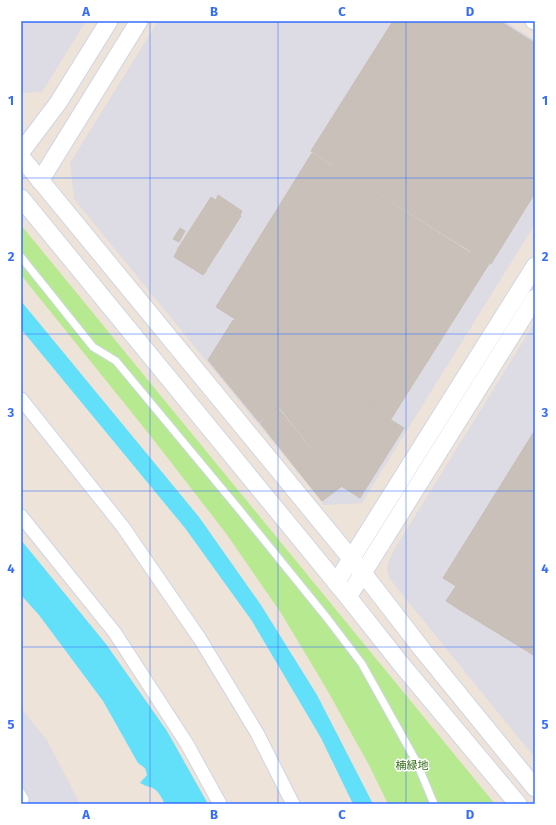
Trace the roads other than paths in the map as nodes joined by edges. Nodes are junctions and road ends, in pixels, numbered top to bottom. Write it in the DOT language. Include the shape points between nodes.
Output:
graph roads {
  1 [pos="109,21"];
  2 [pos="139,21"];
  3 [pos="21,152"];
  4 [pos="21,157"];
  5 [pos="40,181"];
  6 [pos="21,198"];
  7 [pos="21,257"];
  8 [pos="535,267"];
  9 [pos="530,286"];
  10 [pos="535,298"];
  11 [pos="21,399"];
  12 [pos="21,516"];
  13 [pos="351,558"];
  14 [pos="363,574"];
  15 [pos="336,583"];
  16 [pos="348,597"];
  17 [pos="535,788"];
  18 [pos="21,792"];
  19 [pos="23,804"];
  20 [pos="220,804"];
  21 [pos="293,804"];
  22 [pos="434,804"];
  23 [pos="518,804"];
  1 -- 3 [label="street" via="58,103"];
  2 -- 5 [label="street"];
  4 -- 5 [label="street"];
  5 -- 13 [label="street"];
  6 -- 15 [label="street"];
  7 -- 22 [label="lane" via="93,347 116,361 238,508 362,664 416,761"];
  8 -- 9 [label="street"];
  9 -- 13 [label="street"];
  10 -- 14 [label="street"];
  11 -- 21 [label="street" via="123,527 200,639 257,734"];
  12 -- 20 [label="street" via="114,633 187,744"];
  13 -- 14 [label="street"];
  13 -- 15 [label="street"];
  14 -- 16 [label="street"];
  14 -- 17 [label="street"];
  15 -- 16 [label="street"];
  16 -- 23 [label="street"];
  18 -- 19 [label="lane" via="25,800"];
}
